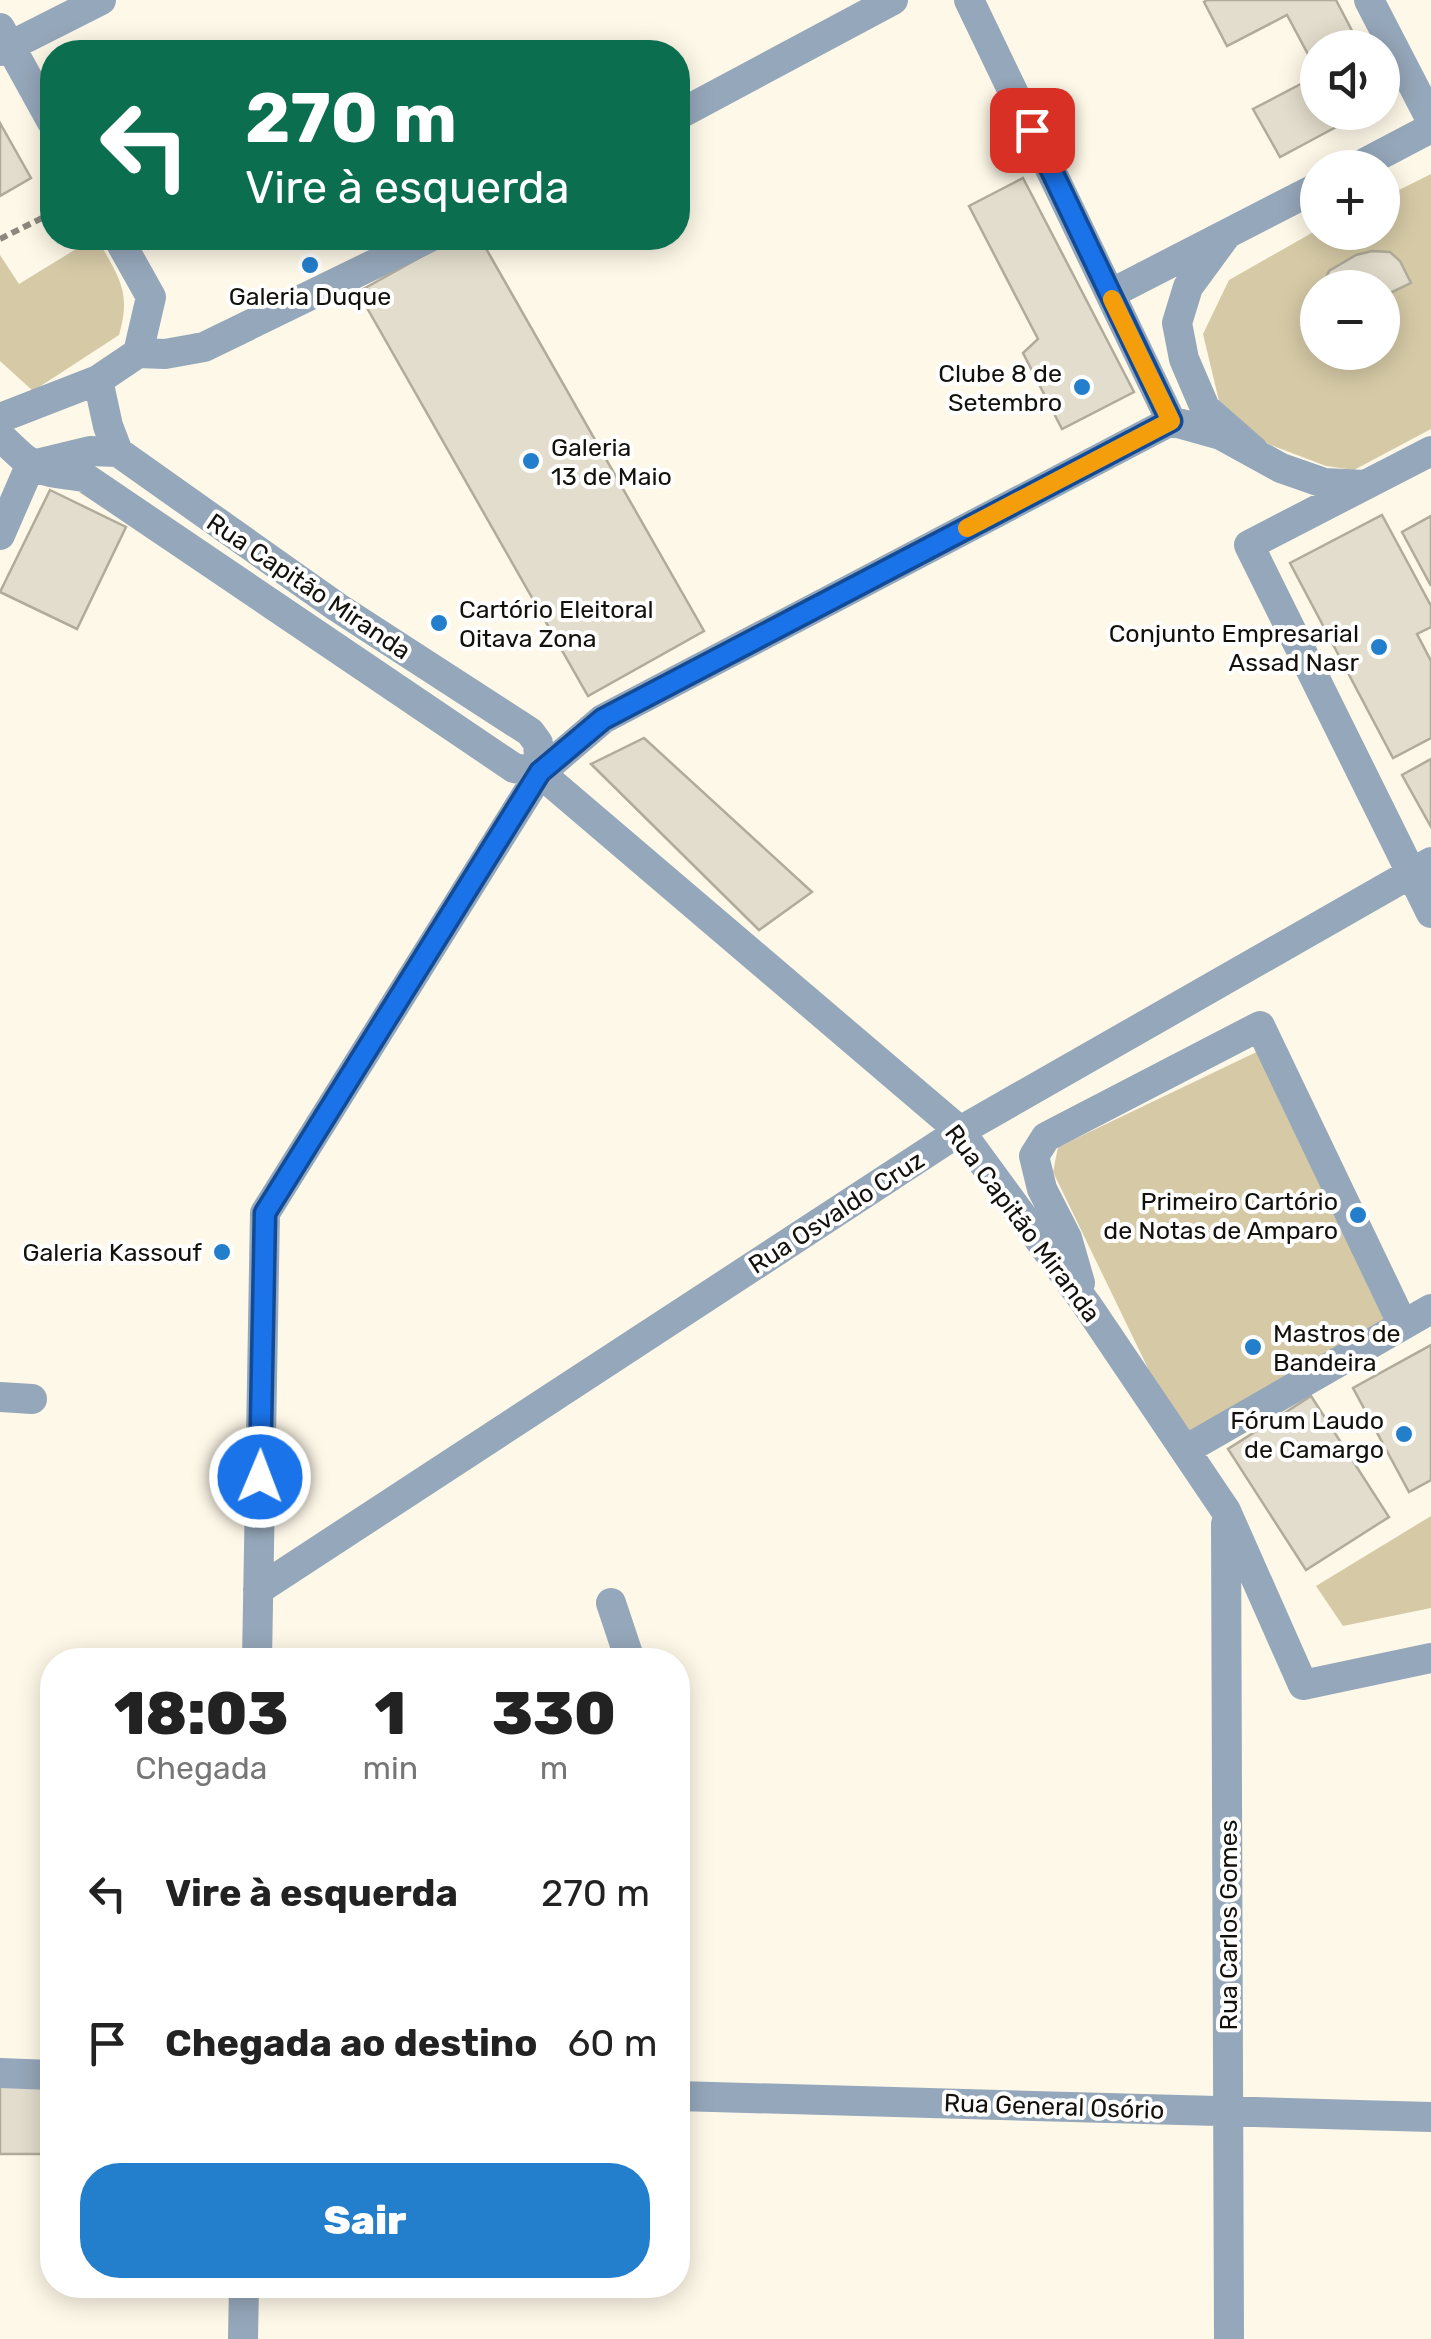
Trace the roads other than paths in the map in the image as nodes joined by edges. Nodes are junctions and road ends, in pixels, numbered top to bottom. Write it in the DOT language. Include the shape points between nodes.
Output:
graph roads {
  1 [pos="100,0"];
  2 [pos="893,0"];
  3 [pos="968,0"];
  4 [pos="1369,0"];
  5 [pos="4,42"];
  6 [pos="40,102"];
  7 [pos="690,109"];
  8 [pos="1431,120"];
  9 [pos="1431,128"];
  10 [pos="1389,150"];
  11 [pos="1300,196"];
  12 [pos="1226,234"];
  13 [pos="125,250"];
  14 [pos="403,250"];
  15 [pos="1110,294"];
  16 [pos="138,352"];
  17 [pos="98,380"];
  18 [pos="0,418"];
  19 [pos="1171,421"];
  20 [pos="0,436"];
  21 [pos="1254,451"];
  22 [pos="1431,451"];
  23 [pos="118,452"];
  24 [pos="30,466"];
  25 [pos="1366,485"];
  26 [pos="0,535"];
  27 [pos="540,772"];
  28 [pos="1421,868"];
  29 [pos="1431,913"];
  30 [pos="960,1131"];
  31 [pos="1087,1305"];
  32 [pos="1431,1309"];
  33 [pos="1403,1326"];
  34 [pos="0,1397"];
  35 [pos="32,1400"];
  36 [pos="1187,1449"];
  37 [pos="1226,1510"];
  38 [pos="258,1590"];
  39 [pos="611,1604"];
  40 [pos="257,1648"];
  41 [pos="626,1648"];
  42 [pos="1431,1658"];
  43 [pos="0,2073"];
  44 [pos="40,2074"];
  45 [pos="690,2096"];
  46 [pos="1229,2111"];
  47 [pos="1431,2117"];
  48 [pos="244,2298"];
  49 [pos="242,2339"];
  50 [pos="1230,2339"];
  1 -- 5 [label="street"];
  2 -- 7 [label="street"];
  3 -- 15 [label="street"];
  4 -- 8 [label="street"];
  5 -- 6 [label="street"];
  9 -- 10 [label="street"];
  11 -- 12 [label="street"];
  12 -- 15 [label="street"];
  12 -- 21 [label="street" via="1188,287 1177,323 1205,408"];
  13 -- 16 [label="street" via="152,297"];
  14 -- 16 [label="street" via="204,347"];
  15 -- 19 [label="street"];
  16 -- 17 [label="street"];
  17 -- 18 [label="street"];
  17 -- 23 [label="street"];
  19 -- 21 [label="street"];
  19 -- 27 [label="street" via="603,719"];
  20 -- 24 [label="street"];
  21 -- 25 [label="street" via="1324,483"];
  22 -- 25 [label="street"];
  23 -- 24 [label="street"];
  23 -- 27 [label="street, Rua Capitão Miranda" via="336,607 530,732 538,743"];
  24 -- 26 [label="street"];
  24 -- 27 [label="street, Rua Capitão Miranda" via="84,478 514,768"];
  25 -- 28 [label="street" via="1249,546"];
  27 -- 30 [label="street, Rua Capitão Miranda"];
  27 -- 38 [label="street" via="265,1213"];
  28 -- 29 [label="street"];
  28 -- 30 [label="street, Rua Osvaldo Cruz"];
  30 -- 31 [label="street, Rua Capitão Miranda"];
  30 -- 38 [label="street, Rua Osvaldo Cruz"];
  31 -- 33 [label="street" via="1034,1156 1046,1137 1260,1026"];
  31 -- 36 [label="street, Rua Capitão Miranda"];
  32 -- 33 [label="street"];
  33 -- 36 [label="street"];
  34 -- 35 [label="street"];
  36 -- 37 [label="street, Rua Capitão Miranda"];
  37 -- 42 [label="street, Rua Capitão Miranda" via="1303,1685"];
  37 -- 46 [label="street, Rua Carlos Gomes"];
  38 -- 40 [label="street"];
  39 -- 41 [label="street"];
  43 -- 44 [label="street"];
  45 -- 46 [label="street, Rua General Osório"];
  46 -- 47 [label="street, Rua General Osório"];
  46 -- 50 [label="street, Rua Carlos Gomes"];
  48 -- 49 [label="street"];
}
